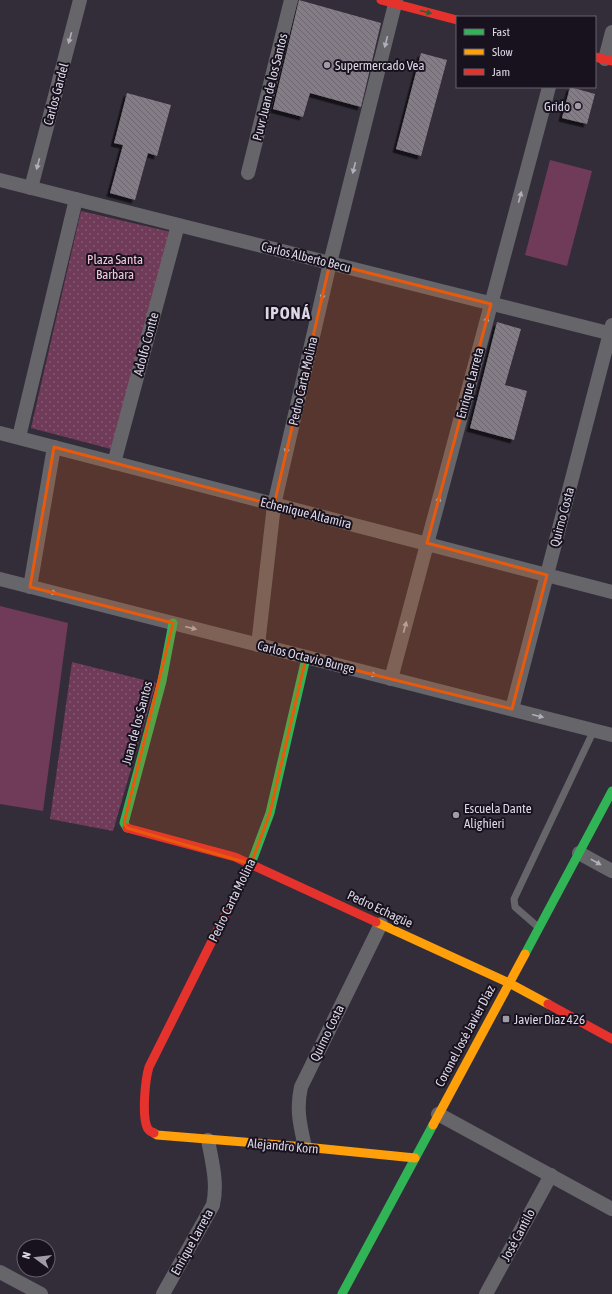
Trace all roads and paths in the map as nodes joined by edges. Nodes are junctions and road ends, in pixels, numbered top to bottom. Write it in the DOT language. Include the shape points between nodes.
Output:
graph roads {
  1 [pos="80,0"];
  2 [pos="291,0"];
  3 [pos="381,0"];
  4 [pos="396,2"];
  5 [pos="456,20"];
  6 [pos="612,32"];
  7 [pos="604,59"];
  8 [pos="549,88"];
  9 [pos="248,173"];
  10 [pos="0,180"];
  11 [pos="31,188"];
  12 [pos="76,199"];
  13 [pos="178,225"];
  14 [pos="330,263"];
  15 [pos="491,304"];
  16 [pos="611,330"];
  17 [pos="0,432"];
  18 [pos="19,438"];
  19 [pos="54,447"];
  20 [pos="114,463"];
  21 [pos="274,505"];
  22 [pos="427,543"];
  23 [pos="547,575"];
  24 [pos="0,579"];
  25 [pos="30,587"];
  26 [pos="612,592"];
  27 [pos="173,623"];
  28 [pos="258,645"];
  29 [pos="306,658"];
  30 [pos="391,679"];
  31 [pos="512,710"];
  32 [pos="594,730"];
  33 [pos="612,735"];
  34 [pos="612,791"];
  35 [pos="127,828"];
  36 [pos="579,853"];
  37 [pos="251,864"];
  38 [pos="612,871"];
  39 [pos="381,924"];
  40 [pos="538,928"];
  41 [pos="509,983"];
  42 [pos="612,1039"];
  43 [pos="438,1114"];
  44 [pos="151,1132"];
  45 [pos="208,1140"];
  46 [pos="305,1147"];
  47 [pos="415,1158"];
  48 [pos="551,1176"];
  49 [pos="612,1209"];
  50 [pos="0,1272"];
  51 [pos="41,1294"];
  52 [pos="163,1294"];
  53 [pos="342,1294"];
  54 [pos="486,1294"];
  1 -- 11 [label="street, Carlos Gardel, one-way"];
  2 -- 9 [label="street, Puvr Juan de los Santos"];
  3 -- 4 [label="street"];
  4 -- 5 [label="street, one-way"];
  4 -- 14 [label="street, Pedro Carta Molina, one-way"];
  6 -- 7 [label="street"];
  15 -- 8 [label="street, Enrique Larreta, one-way"];
  10 -- 11 [label="street, Carlos Alberto Becu"];
  11 -- 12 [label="street, Carlos Alberto Becu"];
  12 -- 13 [label="street, Carlos Alberto Becu"];
  12 -- 18 [label="street"];
  13 -- 14 [label="street, Carlos Alberto Becu"];
  13 -- 20 [label="street, Adolfo Contte"];
  14 -- 15 [label="street, Carlos Alberto Becu"];
  14 -- 21 [label="street, Pedro Carta Molina, one-way"];
  15 -- 16 [label="street, Carlos Alberto Becu"];
  22 -- 15 [label="street, Enrique Larreta, one-way"];
  16 -- 23 [label="street, Quirno Costa"];
  17 -- 18 [label="street, Echenique Altamira"];
  18 -- 19 [label="street, Echenique Altamira"];
  19 -- 20 [label="street, Echenique Altamira"];
  19 -- 25 [label="street"];
  20 -- 21 [label="street, Echenique Altamira"];
  21 -- 22 [label="street, Echenique Altamira"];
  21 -- 28 [label="street, Pedro Carta Molina"];
  22 -- 23 [label="street, Echenique Altamira"];
  30 -- 22 [label="street, Enrique Larreta, one-way"];
  23 -- 26 [label="street, Echenique Altamira"];
  23 -- 31 [label="street, Quirno Costa"];
  24 -- 25 [label="street, Carlos Octavio Bunge"];
  25 -- 27 [label="street, Carlos Octavio Bunge, one-way"];
  27 -- 28 [label="street, Carlos Octavio Bunge, one-way"];
  27 -- 35 [label="street, Juan de los Santos" via="162,681 124,823"];
  28 -- 29 [label="street, Carlos Octavio Bunge"];
  29 -- 30 [label="street, Carlos Octavio Bunge, one-way"];
  29 -- 37 [label="street, Pedro Carta Molina" via="270,813"];
  30 -- 31 [label="street, Carlos Octavio Bunge"];
  31 -- 32 [label="street, Carlos Octavio Bunge, one-way"];
  32 -- 33 [label="street, Carlos Octavio Bunge"];
  32 -- 40 [label="lane" via="514,899 515,907"];
  34 -- 36 [label="street, Coronel José Javier Díaz"];
  35 -- 37 [label="street, Pedro Echagüe" via="235,857"];
  36 -- 38 [label="street, one-way"];
  36 -- 40 [label="street, Coronel José Javier Díaz"];
  37 -- 39 [label="street, Pedro Echagüe"];
  37 -- 44 [label="street, Pedro Carta Molina" via="148,1070 145,1121"];
  39 -- 41 [label="street, Pedro Echagüe"];
  39 -- 46 [label="street, Quirno Costa" via="301,1087 298,1114"];
  40 -- 41 [label="street, Coronel José Javier Díaz"];
  41 -- 42 [label="street, Pedro Echagüe"];
  41 -- 43 [label="street, Coronel José Javier Díaz"];
  43 -- 47 [label="street, Coronel José Javier Díaz"];
  43 -- 48 [label="street"];
  44 -- 45 [label="street, Alejandro Korn" via="157,1135"];
  45 -- 46 [label="street, Alejandro Korn"];
  45 -- 52 [label="street, Enrique Larreta" via="216,1194 213,1206"];
  46 -- 47 [label="street, Alejandro Korn"];
  47 -- 53 [label="street, Coronel José Javier Díaz"];
  48 -- 49 [label="street"];
  48 -- 54 [label="street, José Cantilo"];
  50 -- 51 [label="street"];
}
